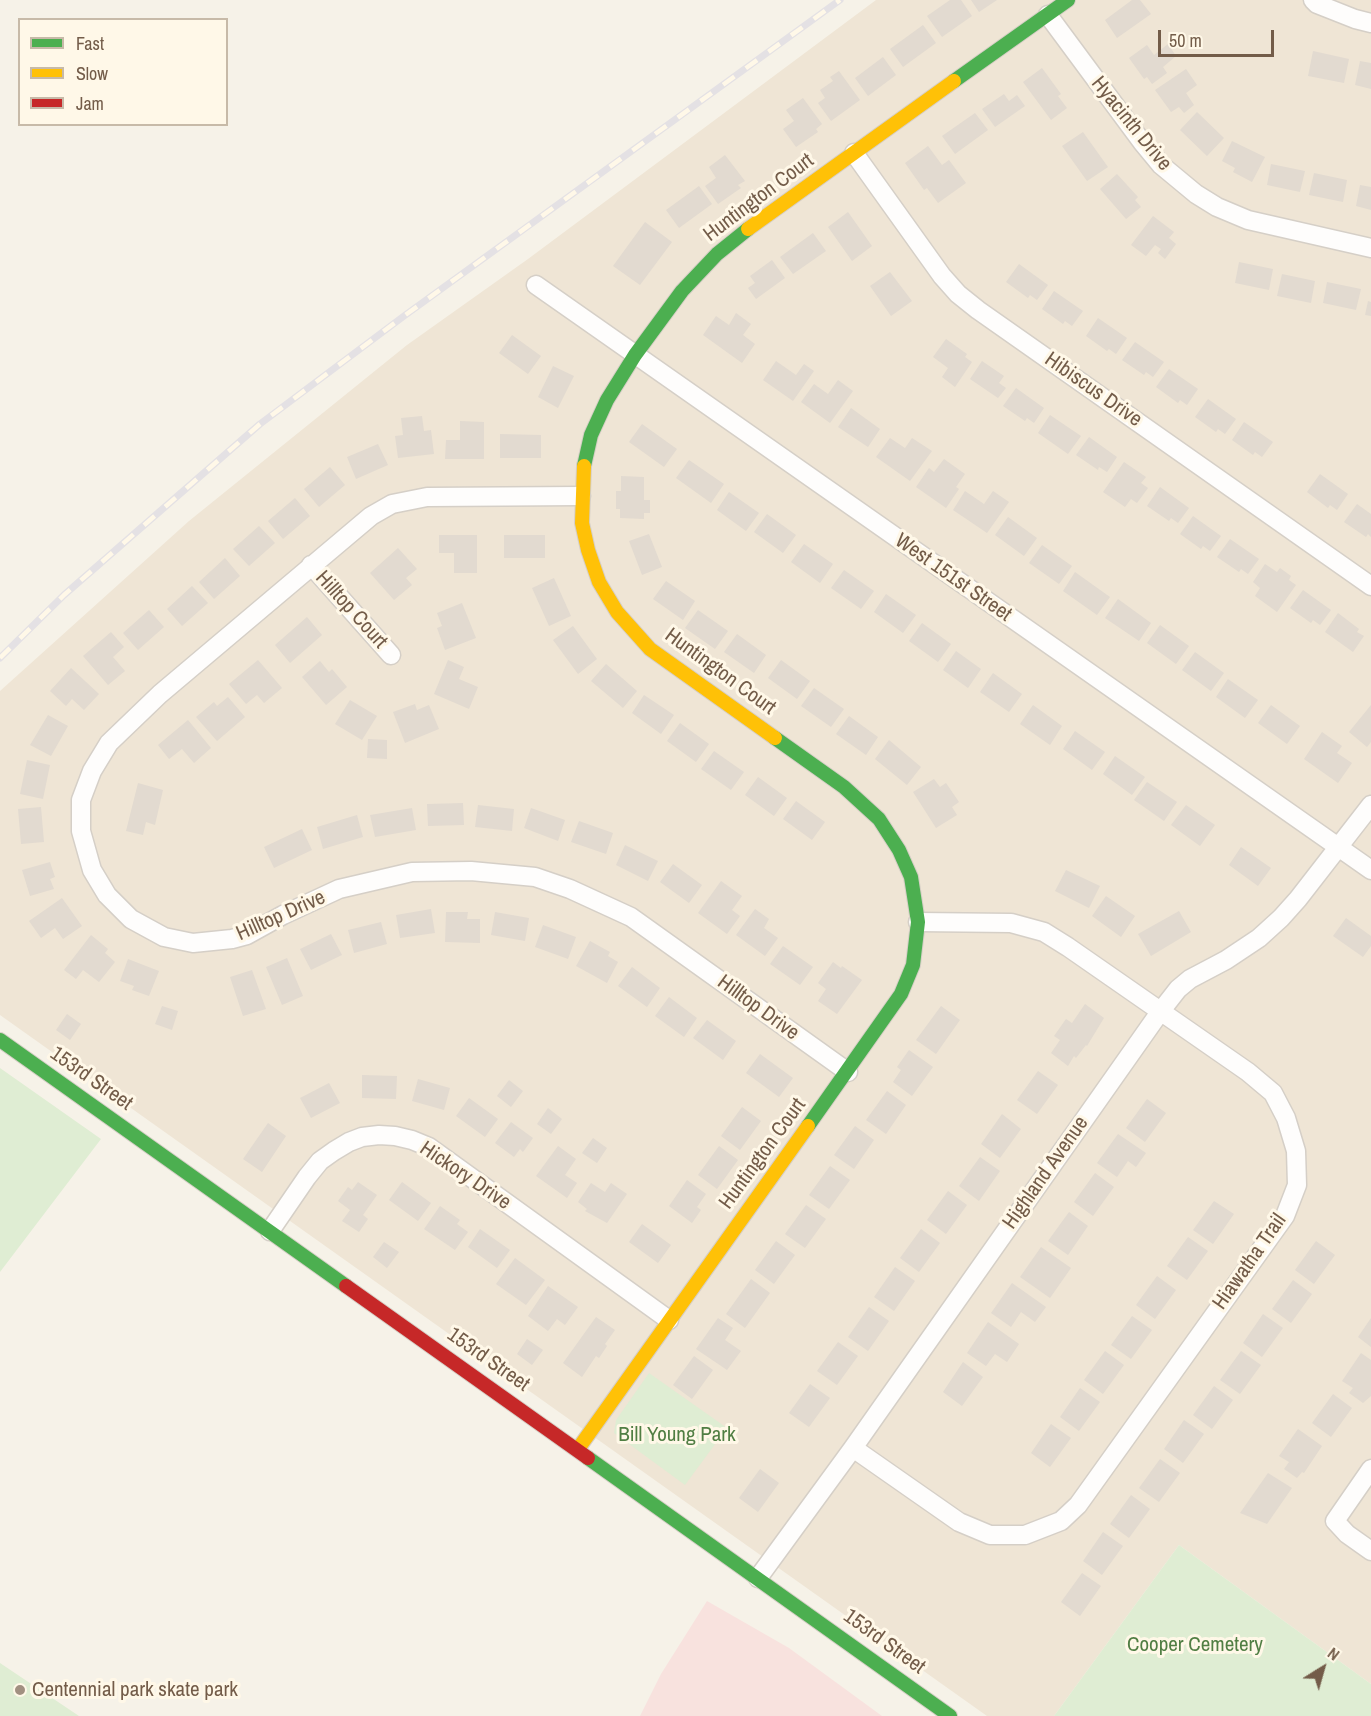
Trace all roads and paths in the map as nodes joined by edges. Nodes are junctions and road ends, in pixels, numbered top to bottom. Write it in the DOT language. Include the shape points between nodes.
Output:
graph roads {
  1 [pos="1068,0"];
  2 [pos="1313,0"];
  3 [pos="1048,15"];
  4 [pos="1371,23"];
  5 [pos="854,153"];
  6 [pos="1371,248"];
  7 [pos="536,285"];
  8 [pos="636,355"];
  9 [pos="581,496"];
  10 [pos="311,565"];
  11 [pos="1371,586"];
  12 [pos="391,655"];
  13 [pos="1371,805"];
  14 [pos="1336,848"];
  15 [pos="1371,870"];
  16 [pos="918,922"];
  17 [pos="1160,1012"];
  18 [pos="0,1040"];
  19 [pos="848,1072"];
  20 [pos="270,1231"];
  21 [pos="669,1320"];
  22 [pos="853,1448"];
  23 [pos="578,1449"];
  24 [pos="1371,1468"];
  25 [pos="1371,1551"];
  26 [pos="758,1578"];
  27 [pos="950,1716"];
  1 -- 3 [label="street, Huntington Court"];
  2 -- 4 [label="street" via="1355,20"];
  3 -- 5 [label="street, Huntington Court"];
  3 -- 6 [label="street, Hyacinth Drive" via="1161,165 1196,194 1248,220"];
  5 -- 8 [label="street, Huntington Court" via="717,254 682,291"];
  5 -- 11 [label="street, Hibiscus Drive" via="958,294"];
  7 -- 8 [label="street, West 151st Street"];
  8 -- 9 [label="street, Huntington Court" via="597,420 586,454"];
  8 -- 14 [label="street, West 151st Street"];
  9 -- 10 [label="street, Hilltop Drive" via="415,498 392,504 371,516"];
  9 -- 16 [label="street, Huntington Court" via="582,524 594,568 617,612 650,649 844,787 879,819 899,850 910,877"];
  10 -- 12 [label="street, Hilltop Court"];
  10 -- 19 [label="street, Hilltop Drive" via="160,694 109,742 92,771 81,800 81,831 92,870 107,895 131,919 164,937 193,943 232,939 339,889 387,877 412,872 471,871 535,877 631,917"];
  13 -- 14 [label="street, Highland Avenue"];
  14 -- 15 [label="street, West 151st Street"];
  14 -- 17 [label="street, Highland Avenue" via="1281,918 1259,938 1190,979"];
  16 -- 17 [label="street, Hiawatha Trail" via="1011,923 1044,932"];
  16 -- 19 [label="street, Huntington Court" via="916,952 900,994"];
  17 -- 22 [label="street, Highland Avenue"];
  17 -- 22 [label="street, Hiawatha Trail" via="1273,1093 1296,1151 1297,1185 1285,1216 1078,1505 1061,1521 1025,1535 990,1535 959,1522"];
  18 -- 20 [label="street, 153rd Street"];
  19 -- 21 [label="street, Huntington Court"];
  20 -- 21 [label="street, Hickory Drive" via="320,1161 362,1137 395,1136 429,1147"];
  20 -- 23 [label="street, 153rd Street"];
  21 -- 23 [label="street, Huntington Court"];
  22 -- 26 [label="street, Highland Avenue"];
  23 -- 26 [label="street, 153rd Street"];
  24 -- 25 [label="street" via="1335,1521"];
  26 -- 27 [label="street, 153rd Street"];
}
